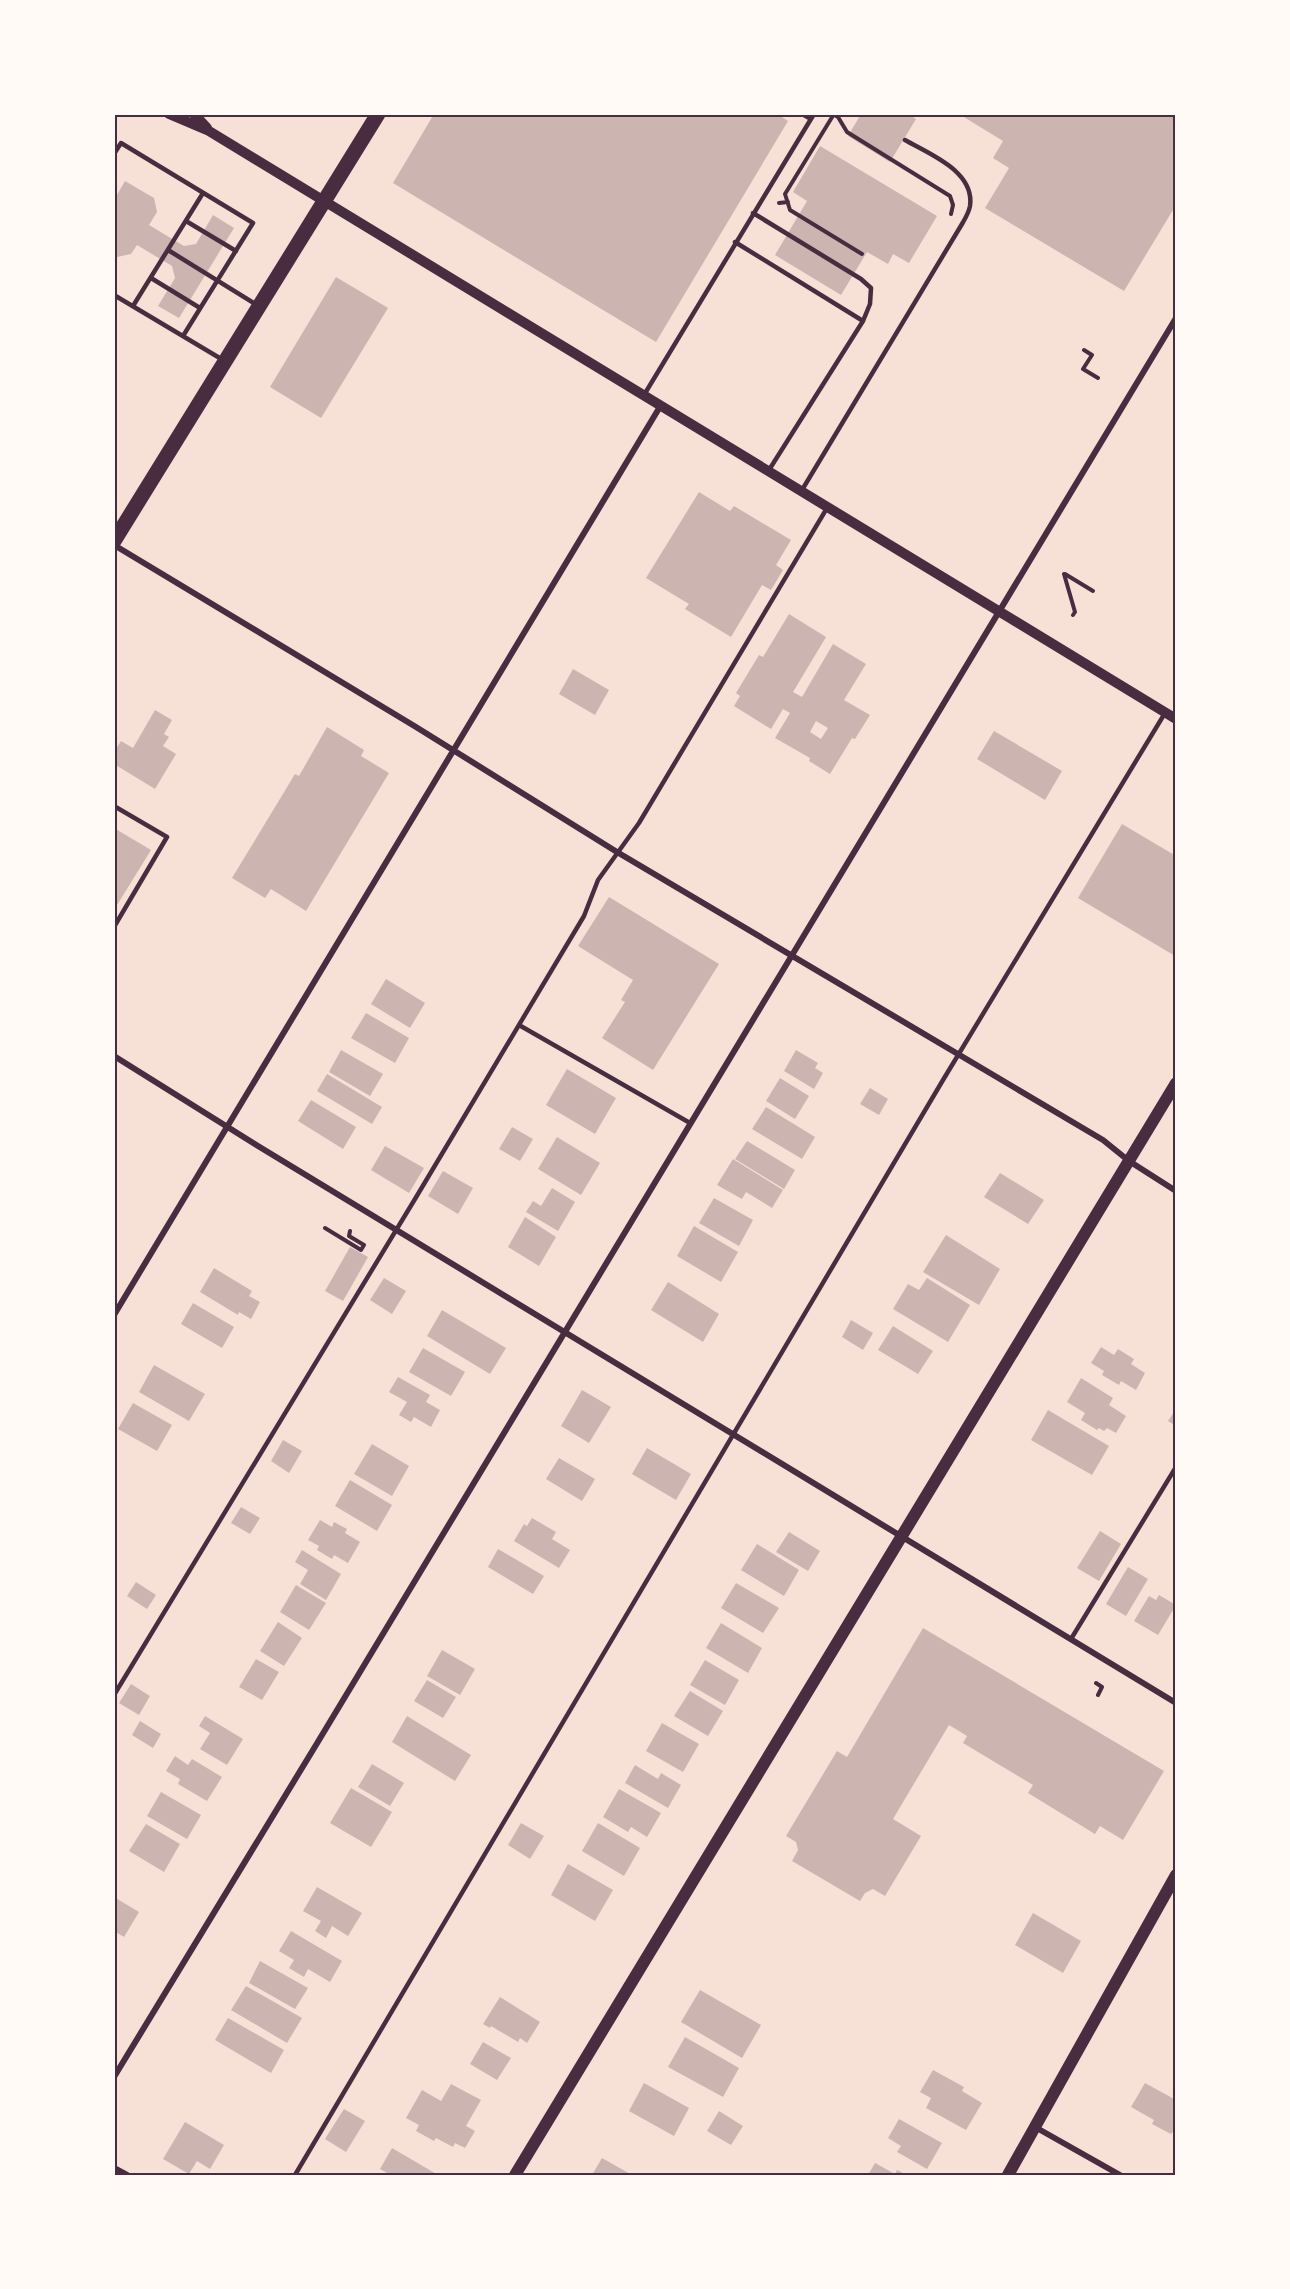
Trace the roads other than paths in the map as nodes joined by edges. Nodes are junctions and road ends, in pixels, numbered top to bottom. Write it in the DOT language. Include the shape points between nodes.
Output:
graph roads {
  1 [pos="169,114"];
  2 [pos="194,114"];
  3 [pos="378,114"];
  4 [pos="802,114"];
  5 [pos="812,117"];
  6 [pos="209,131"];
  7 [pos="905,140"];
  8 [pos="114,154"];
  9 [pos="203,193"];
  10 [pos="325,201"];
  11 [pos="753,213"];
  12 [pos="186,221"];
  13 [pos="735,242"];
  14 [pos="168,250"];
  15 [pos="236,251"];
  16 [pos="151,278"];
  17 [pos="217,281"];
  18 [pos="114,295"];
  19 [pos="133,306"];
  20 [pos="260,307"];
  21 [pos="200,308"];
  22 [pos="1176,318"];
  23 [pos="863,321"];
  24 [pos="183,336"];
  25 [pos="225,362"];
  26 [pos="644,395"];
  27 [pos="661,405"];
  28 [pos="769,470"];
  29 [pos="802,490"];
  30 [pos="828,507"];
  31 [pos="114,543"];
  32 [pos="999,612"];
  33 [pos="1165,712"];
  34 [pos="1176,719"];
  35 [pos="453,750"];
  36 [pos="114,806"];
  37 [pos="617,852"];
  38 [pos="114,927"];
  39 [pos="791,955"];
  40 [pos="519,1025"];
  41 [pos="959,1053"];
  42 [pos="114,1056"];
  43 [pos="1176,1083"];
  44 [pos="690,1123"];
  45 [pos="227,1126"];
  46 [pos="1129,1161"];
  47 [pos="1176,1191"];
  48 [pos="396,1230"];
  49 [pos="114,1315"];
  50 [pos="565,1331"];
  51 [pos="733,1434"];
  52 [pos="1176,1467"];
  53 [pos="902,1535"];
  54 [pos="1071,1639"];
  55 [pos="114,1695"];
  56 [pos="1176,1703"];
  57 [pos="1176,1875"];
  58 [pos="114,2077"];
  59 [pos="1035,2127"];
  60 [pos="114,2168"];
  61 [pos="127,2175"];
  62 [pos="295,2175"];
  63 [pos="516,2175"];
  64 [pos="1008,2175"];
  65 [pos="1120,2175"];
  1 -- 6 [label="street"];
  2 -- 6 [label="street"];
  3 -- 10 [label="main road"];
  4 -- 5 [label="lane"];
  5 -- 11 [label="lane"];
  6 -- 10 [label="street"];
  7 -- 29 [label="lane" via="961,175 970,206"];
  8 -- 9 [label="lane" via="121,142"];
  9 -- 12 [label="lane"];
  9 -- 15 [label="lane" via="253,223"];
  10 -- 20 [label="main road"];
  10 -- 26 [label="street"];
  11 -- 13 [label="lane"];
  11 -- 23 [label="lane" via="871,288"];
  12 -- 14 [label="lane"];
  12 -- 15 [label="lane"];
  13 -- 23 [label="lane"];
  13 -- 26 [label="lane"];
  14 -- 16 [label="lane"];
  14 -- 17 [label="lane"];
  15 -- 17 [label="lane"];
  16 -- 19 [label="lane"];
  16 -- 21 [label="lane"];
  17 -- 20 [label="lane"];
  17 -- 21 [label="lane"];
  18 -- 19 [label="lane"];
  19 -- 24 [label="lane"];
  20 -- 25 [label="main road"];
  21 -- 24 [label="lane"];
  22 -- 32 [label="street"];
  23 -- 28 [label="lane"];
  24 -- 25 [label="lane"];
  25 -- 31 [label="main road"];
  26 -- 27 [label="street"];
  27 -- 28 [label="street"];
  27 -- 35 [label="street"];
  28 -- 29 [label="street"];
  29 -- 30 [label="street"];
  30 -- 32 [label="street"];
  30 -- 37 [label="lane" via="639,823"];
  31 -- 35 [label="street"];
  32 -- 33 [label="street"];
  32 -- 39 [label="street"];
  33 -- 34 [label="street"];
  33 -- 41 [label="lane"];
  35 -- 37 [label="street"];
  35 -- 45 [label="street"];
  36 -- 38 [label="lane" via="167,837"];
  37 -- 39 [label="street"];
  37 -- 40 [label="lane"];
  39 -- 41 [label="street"];
  39 -- 44 [label="street"];
  40 -- 44 [label="lane"];
  40 -- 48 [label="lane"];
  41 -- 46 [label="street" via="1103,1140"];
  41 -- 51 [label="lane"];
  42 -- 45 [label="street"];
  43 -- 46 [label="main road"];
  44 -- 50 [label="street"];
  45 -- 48 [label="street"];
  45 -- 49 [label="street"];
  46 -- 47 [label="street"];
  46 -- 53 [label="main road"];
  48 -- 50 [label="street"];
  48 -- 55 [label="lane"];
  50 -- 51 [label="street"];
  50 -- 58 [label="street"];
  51 -- 53 [label="street"];
  51 -- 62 [label="lane"];
  52 -- 54 [label="lane"];
  53 -- 54 [label="street"];
  53 -- 63 [label="main road"];
  54 -- 56 [label="street"];
  57 -- 59 [label="main road"];
  59 -- 64 [label="main road"];
  59 -- 65 [label="street"];
  60 -- 61 [label="street"];
}
